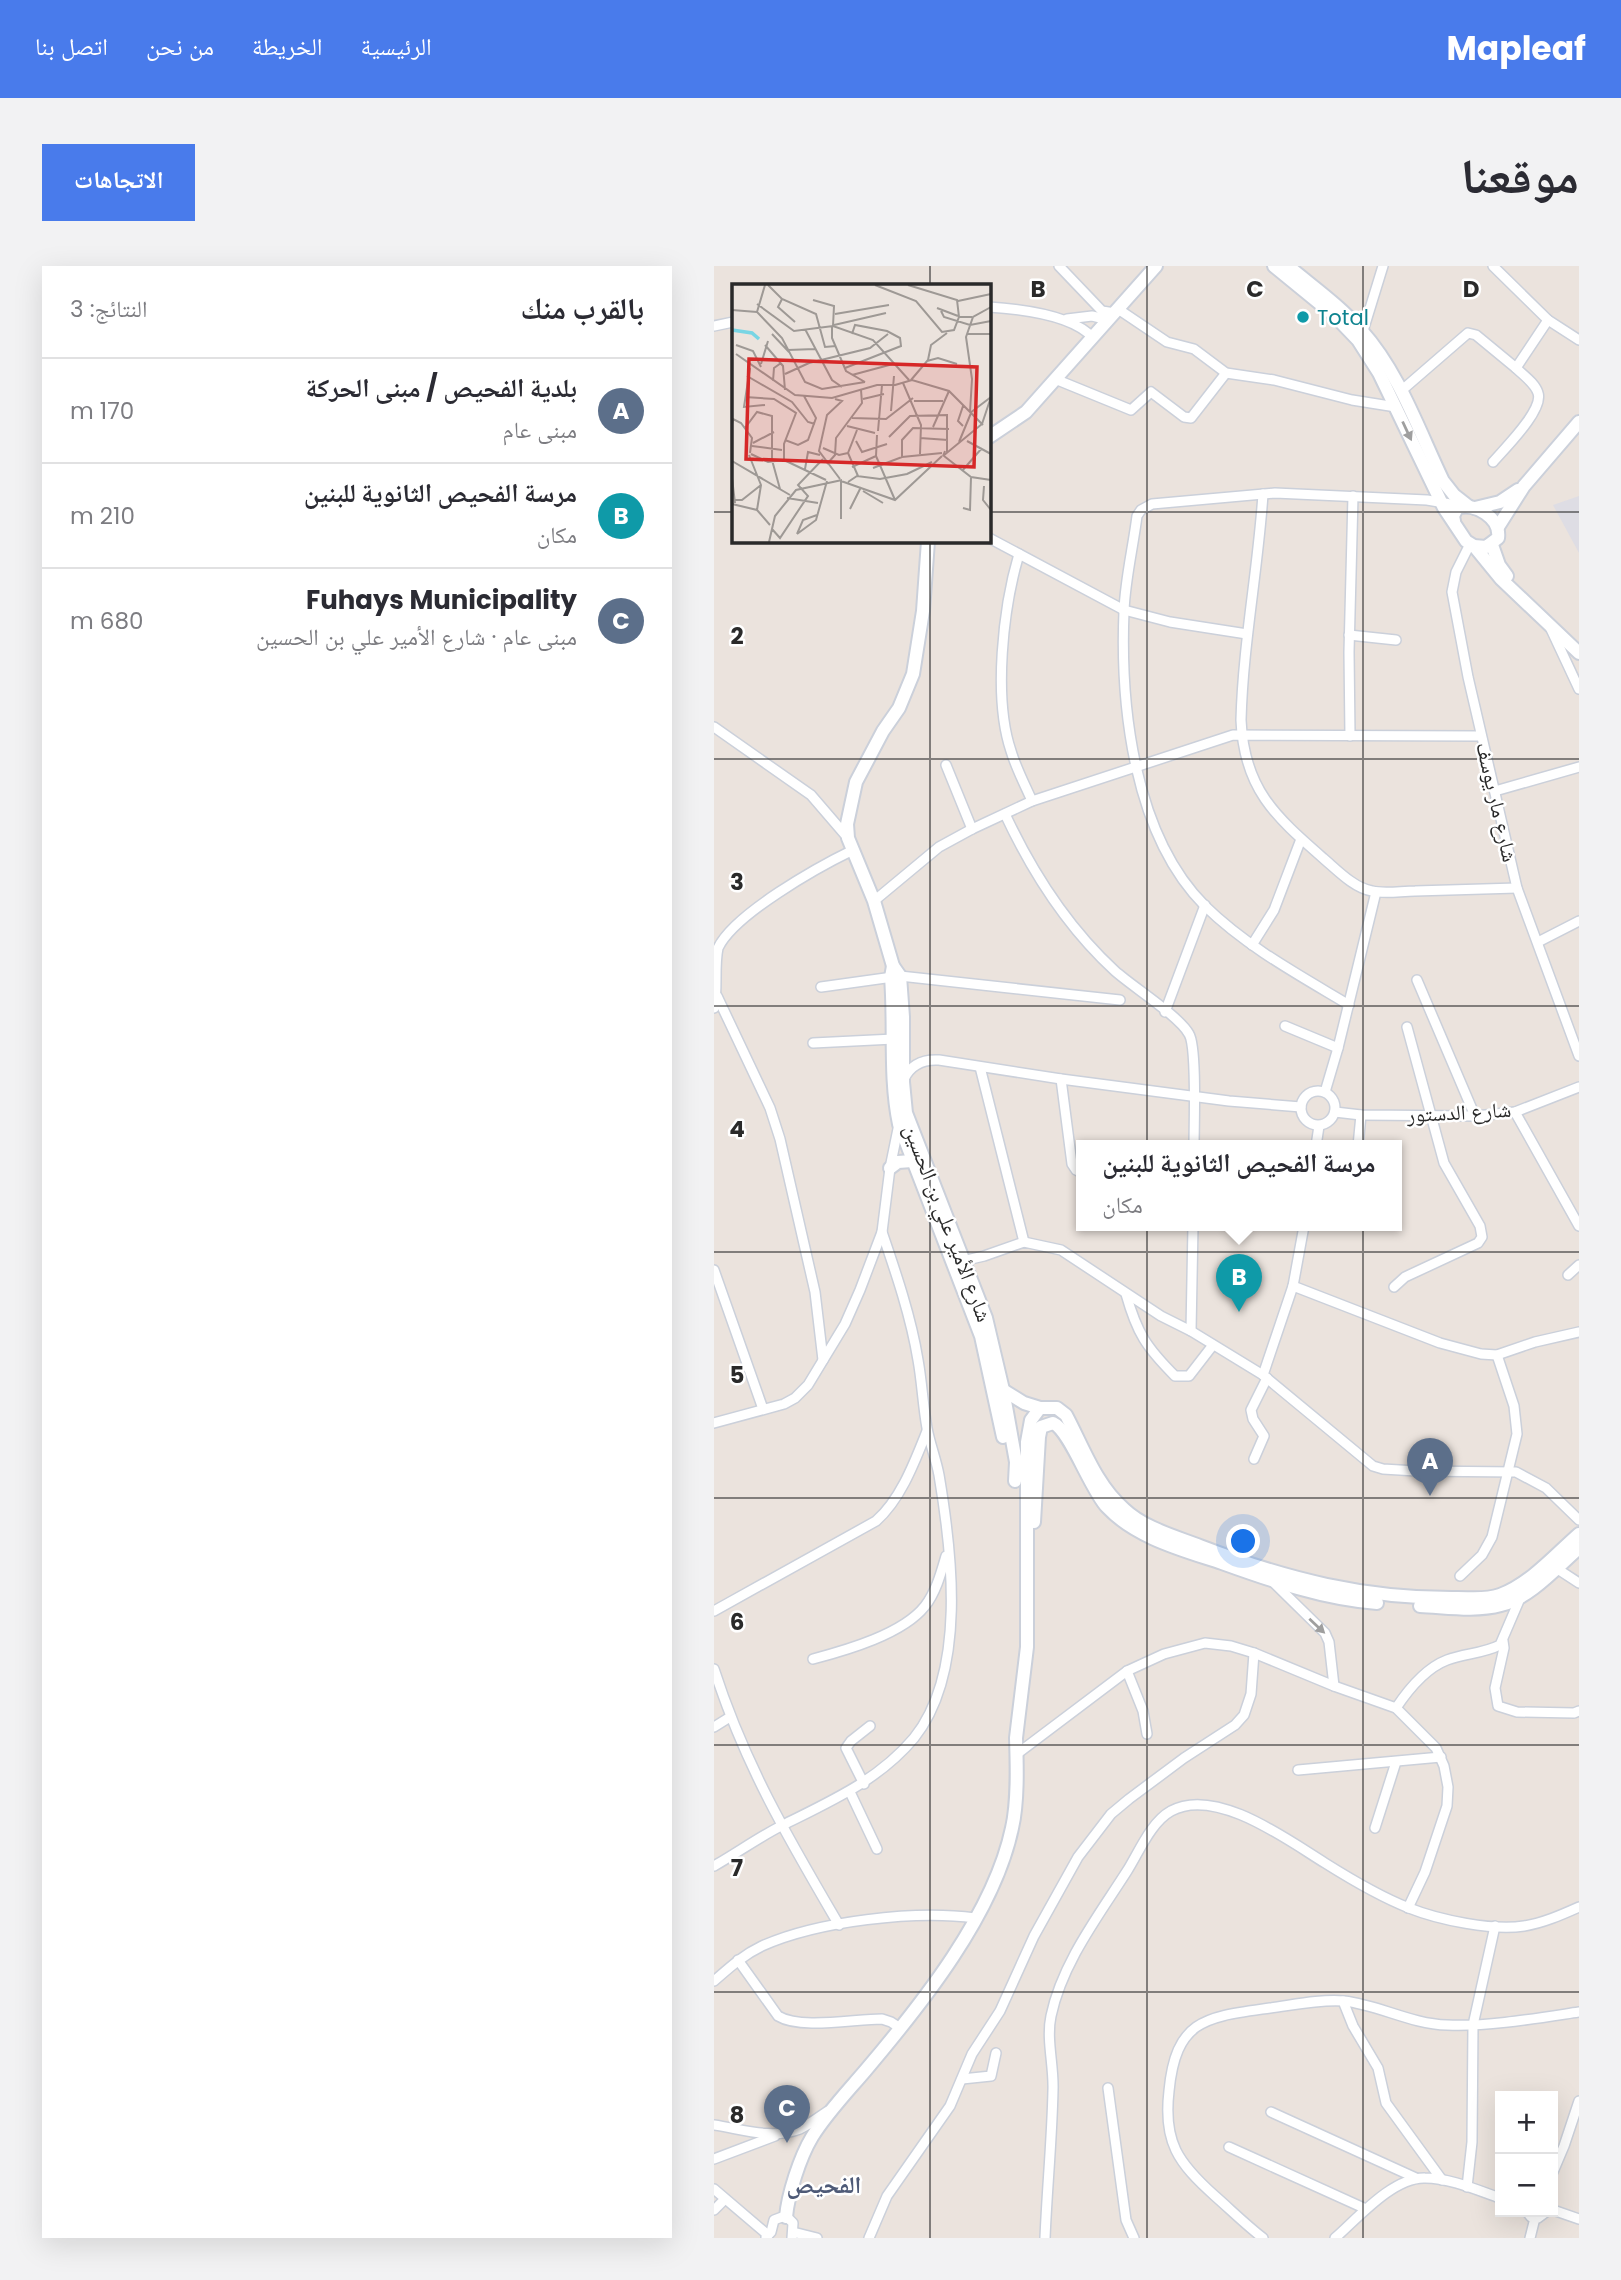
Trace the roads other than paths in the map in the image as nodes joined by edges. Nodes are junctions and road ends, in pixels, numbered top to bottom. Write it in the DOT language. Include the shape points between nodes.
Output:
graph roads {
  1 [pos="1059,266"];
  2 [pos="1156,266"];
  3 [pos="1274,266"];
  4 [pos="1288,266"];
  5 [pos="1383,266"];
  6 [pos="1493,266"];
  7 [pos="990,307"];
  8 [pos="1114,314"];
  9 [pos="1067,319"];
  10 [pos="1548,320"];
  11 [pos="732,322"];
  12 [pos="714,326"];
  13 [pos="1363,331"];
  14 [pos="1093,338"];
  15 [pos="1579,340"];
  16 [pos="1516,368"];
  17 [pos="1226,373"];
  18 [pos="1055,379"];
  19 [pos="1401,391"];
  20 [pos="1396,407"];
  21 [pos="1579,422"];
  22 [pos="990,436"];
  23 [pos="1493,462"];
  24 [pos="1524,486"];
  25 [pos="1263,494"];
  26 [pos="1353,496"];
  27 [pos="1440,501"];
  28 [pos="1468,507"];
  29 [pos="1454,521"];
  30 [pos="1498,527"];
  31 [pos="990,539"];
  32 [pos="928,542"];
  33 [pos="1472,545"];
  34 [pos="1492,545"];
  35 [pos="1019,554"];
  36 [pos="1124,610"];
  37 [pos="1549,626"];
  38 [pos="1247,634"];
  39 [pos="1349,635"];
  40 [pos="1396,640"];
  41 [pos="1579,642"];
  42 [pos="1579,653"];
  43 [pos="1576,675"];
  44 [pos="1579,688"];
  45 [pos="714,727"];
  46 [pos="1242,734"];
  47 [pos="1350,736"];
  48 [pos="1481,736"];
  49 [pos="946,765"];
  50 [pos="1135,767"];
  51 [pos="1579,767"];
  52 [pos="1495,791"];
  53 [pos="1032,801"];
  54 [pos="1005,814"];
  55 [pos="972,828"];
  56 [pos="1301,839"];
  57 [pos="851,844"];
  58 [pos="1517,888"];
  59 [pos="1376,892"];
  60 [pos="874,901"];
  61 [pos="1205,905"];
  62 [pos="1579,921"];
  63 [pos="1538,942"];
  64 [pos="1252,945"];
  65 [pos="895,973"];
  66 [pos="1417,980"];
  67 [pos="821,987"];
  68 [pos="716,996"];
  69 [pos="1120,1000"];
  70 [pos="1349,1005"];
  71 [pos="714,1008"];
  72 [pos="1165,1012"];
  73 [pos="1285,1026"];
  74 [pos="1406,1027"];
  75 [pos="894,1039"];
  76 [pos="813,1043"];
  77 [pos="1338,1048"];
  78 [pos="1579,1056"];
  79 [pos="980,1066"];
  80 [pos="1061,1079"];
  81 [pos="903,1082"];
  82 [pos="1579,1087"];
  83 [pos="1325,1092"];
  84 [pos="1194,1095"];
  85 [pos="1301,1107"];
  86 [pos="1335,1112"];
  87 [pos="1515,1112"];
  88 [pos="1361,1115"];
  89 [pos="1429,1115"];
  90 [pos="1475,1116"];
  91 [pos="903,1118"];
  92 [pos="1319,1126"];
  93 [pos="1194,1140"];
  94 [pos="1318,1140"];
  95 [pos="1358,1140"];
  96 [pos="912,1161"];
  97 [pos="890,1168"];
  98 [pos="1076,1170"];
  99 [pos="1579,1226"];
  100 [pos="1192,1231"];
  101 [pos="1303,1231"];
  102 [pos="882,1232"];
  103 [pos="1024,1242"];
  104 [pos="958,1262"];
  105 [pos="1579,1265"];
  106 [pos="714,1270"];
  107 [pos="1568,1275"];
  108 [pos="1293,1286"];
  109 [pos="1394,1287"];
  110 [pos="1126,1294"];
  111 [pos="1191,1331"];
  112 [pos="1579,1332"];
  113 [pos="1213,1345"];
  114 [pos="1497,1355"];
  115 [pos="823,1360"];
  116 [pos="1265,1377"];
  117 [pos="1003,1390"];
  118 [pos="1041,1408"];
  119 [pos="763,1409"];
  120 [pos="714,1423"];
  121 [pos="927,1431"];
  122 [pos="1254,1459"];
  123 [pos="1507,1473"];
  124 [pos="1016,1481"];
  125 [pos="1030,1515"];
  126 [pos="1579,1520"];
  127 [pos="1579,1534"];
  128 [pos="1579,1548"];
  129 [pos="948,1551"];
  130 [pos="1248,1568"];
  131 [pos="1556,1568"];
  132 [pos="1460,1576"];
  133 [pos="1272,1580"];
  134 [pos="1579,1583"];
  135 [pos="1521,1595"];
  136 [pos="714,1611"];
  137 [pos="1503,1639"];
  138 [pos="1254,1653"];
  139 [pos="813,1659"];
  140 [pos="714,1669"];
  141 [pos="1127,1671"];
  142 [pos="1334,1686"];
  143 [pos="1396,1708"];
  144 [pos="1579,1711"];
  145 [pos="730,1717"];
  146 [pos="870,1726"];
  147 [pos="714,1727"];
  148 [pos="1147,1734"];
  149 [pos="1017,1753"];
  150 [pos="1441,1757"];
  151 [pos="1396,1762"];
  152 [pos="1298,1770"];
  153 [pos="864,1784"];
  154 [pos="850,1792"];
  155 [pos="780,1826"];
  156 [pos="1375,1828"];
  157 [pos="877,1849"];
  158 [pos="714,1866"];
  159 [pos="1579,1907"];
  160 [pos="1409,1908"];
  161 [pos="975,1918"];
  162 [pos="839,1925"];
  163 [pos="1495,1926"];
  164 [pos="738,1960"];
  165 [pos="714,1981"];
  166 [pos="1343,2001"];
  167 [pos="1579,2012"];
  168 [pos="1473,2025"];
  169 [pos="900,2028"];
  170 [pos="996,2053"];
  171 [pos="962,2079"];
  172 [pos="1108,2088"];
  173 [pos="1579,2101"];
  174 [pos="837,2105"];
  175 [pos="1271,2112"];
  176 [pos="714,2125"];
  177 [pos="801,2128"];
  178 [pos="783,2133"];
  179 [pos="811,2139"];
  180 [pos="1229,2147"];
  181 [pos="714,2159"];
  182 [pos="1558,2160"];
  183 [pos="1416,2178"];
  184 [pos="1442,2180"];
  185 [pos="1467,2187"];
  186 [pos="714,2189"];
  187 [pos="1495,2195"];
  188 [pos="725,2199"];
  189 [pos="1366,2209"];
  190 [pos="714,2210"];
  191 [pos="1558,2212"];
  192 [pos="786,2217"];
  193 [pos="1531,2217"];
  194 [pos="1579,2219"];
  195 [pos="791,2235"];
  196 [pos="770,2236"];
  197 [pos="817,2238"];
  198 [pos="869,2238"];
  199 [pos="1045,2238"];
  200 [pos="1134,2238"];
  201 [pos="1263,2238"];
  202 [pos="1335,2238"];
  203 [pos="1530,2238"];
  1 -- 8 [label="street" via="1102,310"];
  2 -- 8 [label="street"];
  3 -- 20 [label="street" via="1358,340"];
  4 -- 13 [label="street"];
  5 -- 13 [label="street"];
  6 -- 10 [label="street"];
  7 -- 9 [label="street"];
  8 -- 9 [label="street"];
  8 -- 14 [label="street"];
  8 -- 17 [label="street" via="1167,342 1194,349"];
  9 -- 14 [label="street"];
  10 -- 15 [label="street"];
  10 -- 16 [label="street"];
  11 -- 12 [label="street"];
  13 -- 19 [label="street"];
  14 -- 18 [label="street"];
  16 -- 19 [label="street" via="1468,333"];
  16 -- 23 [label="street" via="1536,388 1538,402"];
  17 -- 18 [label="street" via="1191,418 1151,392 1131,410"];
  17 -- 20 [label="street"];
  18 -- 22 [label="street" via="1026,412"];
  19 -- 28 [label="street" via="1443,481"];
  20 -- 27 [label="street, one-way"];
  21 -- 24 [label="street"];
  24 -- 28 [label="street" via="1500,502"];
  24 -- 30 [label="street"];
  25 -- 26 [label="street"];
  25 -- 36 [label="street" via="1152,504 1141,510"];
  25 -- 38 [label="street"];
  26 -- 27 [label="street"];
  26 -- 39 [label="street"];
  27 -- 28 [label="street"];
  27 -- 29 [label="street"];
  28 -- 29 [label="street" via="1454,511"];
  28 -- 30 [label="street" via="1488,515"];
  29 -- 33 [label="street"];
  30 -- 34 [label="street"];
  31 -- 35 [label="street"];
  32 -- 57 [label="street, شارع الأمير علي بن الحسين" via="913,674 856,782 848,810"];
  33 -- 34 [label="street"];
  33 -- 37 [label="street"];
  33 -- 48 [label="street, شارع مار يوسف" via="1456,572 1452,596"];
  34 -- 41 [label="street" via="1506,575"];
  35 -- 36 [label="street"];
  35 -- 53 [label="street" via="1002,645 1004,714 1010,750"];
  36 -- 38 [label="street"];
  36 -- 50 [label="street" via="1126,697"];
  37 -- 42 [label="street"];
  37 -- 43 [label="street"];
  38 -- 46 [label="street"];
  39 -- 40 [label="street"];
  39 -- 47 [label="street"];
  43 -- 44 [label="street"];
  45 -- 57 [label="street" via="811,795"];
  46 -- 47 [label="street"];
  46 -- 50 [label="street"];
  46 -- 56 [label="street" via="1258,788 1275,815"];
  47 -- 48 [label="street"];
  48 -- 52 [label="street, شارع مار يوسف"];
  49 -- 55 [label="street"];
  50 -- 53 [label="street"];
  50 -- 61 [label="street" via="1174,865"];
  51 -- 52 [label="street"];
  52 -- 58 [label="street, شارع مار يوسف"];
  53 -- 54 [label="street"];
  54 -- 55 [label="street"];
  54 -- 72 [label="street" via="1028,861 1060,908 1111,968"];
  55 -- 60 [label="street" via="939,847"];
  56 -- 59 [label="street" via="1352,881"];
  56 -- 64 [label="street" via="1274,911"];
  57 -- 60 [label="street, شارع الأمير علي بن الحسين"];
  57 -- 68 [label="street" via="727,934 715,960"];
  58 -- 59 [label="street"];
  58 -- 63 [label="street, شارع مار يوسف"];
  59 -- 70 [label="street"];
  60 -- 65 [label="street, شارع الأمير علي بن الحسين"];
  61 -- 64 [label="street"];
  61 -- 72 [label="street"];
  62 -- 63 [label="street"];
  63 -- 78 [label="street, شارع مار يوسف"];
  64 -- 70 [label="street"];
  65 -- 67 [label="street"];
  65 -- 69 [label="street"];
  65 -- 75 [label="street, شارع الأمير علي بن الحسين"];
  65 -- 81 [label="street, شارع الأمير علي بن الحسين" via="903,1017"];
  66 -- 90 [label="street"];
  68 -- 71 [label="street"];
  68 -- 115 [label="street" via="770,1108 780,1139 815,1292"];
  70 -- 77 [label="street"];
  72 -- 84 [label="street" via="1190,1034"];
  73 -- 77 [label="street"];
  74 -- 89 [label="street"];
  75 -- 76 [label="street"];
  75 -- 91 [label="street, شارع الأمير علي بن الحسين" via="894,1102"];
  77 -- 83 [label="street"];
  79 -- 80 [label="street"];
  79 -- 81 [label="street" via="931,1060 915,1064"];
  79 -- 103 [label="street"];
  80 -- 84 [label="street"];
  80 -- 98 [label="street"];
  81 -- 91 [label="street, شارع الأمير علي بن الحسين"];
  82 -- 87 [label="street, شارع الدستور"];
  83 -- 85 [label="street" via="1309,1094"];
  83 -- 86 [label="street" via="1333,1100"];
  84 -- 85 [label="street"];
  84 -- 93 [label="street"];
  85 -- 92 [label="street" via="1306,1121"];
  86 -- 88 [label="street, شارع الدستور"];
  86 -- 92 [label="street"];
  87 -- 90 [label="street, شارع الدستور"];
  87 -- 99 [label="street"];
  88 -- 89 [label="street, شارع الدستور"];
  88 -- 95 [label="street"];
  89 -- 90 [label="street, شارع الدستور"];
  89 -- 109 [label="street" via="1444,1163 1482,1237"];
  91 -- 96 [label="street, شارع الأمير علي بن الحسين"];
  91 -- 97 [label="street"];
  91 -- 104 [label="street, شارع الأمير علي بن الحسين"];
  92 -- 94 [label="street"];
  96 -- 97 [label="street"];
  96 -- 104 [label="street, شارع الأمير علي بن الحسين"];
  97 -- 102 [label="street"];
  100 -- 111 [label="street"];
  101 -- 108 [label="street"];
  102 -- 115 [label="street" via="845,1324"];
  102 -- 121 [label="street" via="918,1357"];
  103 -- 104 [label="street"];
  103 -- 110 [label="street" via="1061,1250"];
  104 -- 117 [label="street, شارع الأمير علي بن الحسين" via="986,1318"];
  104 -- 124 [label="street, شارع الأمير علي بن الحسين"];
  105 -- 107 [label="street"];
  106 -- 119 [label="street"];
  108 -- 114 [label="street" via="1440,1343"];
  108 -- 116 [label="street"];
  110 -- 111 [label="street"];
  110 -- 113 [label="street" via="1133,1321 1151,1351 1175,1376 1189,1376"];
  111 -- 113 [label="street"];
  112 -- 114 [label="street"];
  113 -- 116 [label="street"];
  114 -- 123 [label="street" via="1517,1420"];
  115 -- 119 [label="street" via="795,1398"];
  116 -- 122 [label="street" via="1251,1410 1264,1436"];
  116 -- 123 [label="street" via="1373,1466"];
  117 -- 118 [label="street"];
  117 -- 124 [label="street, شارع الأمير علي بن الحسين"];
  118 -- 125 [label="street" via="1029,1427"];
  118 -- 130 [label="street" via="1057,1408 1066,1415 1105,1487 1131,1516"];
  119 -- 120 [label="street"];
  121 -- 129 [label="street" via="939,1477"];
  121 -- 136 [label="street" via="899,1491 876,1521"];
  123 -- 126 [label="street" via="1523,1474 1539,1483"];
  123 -- 132 [label="street" via="1488,1546"];
  124 -- 125 [label="street, شارع الأمير علي بن الحسين"];
  125 -- 130 [label="street" via="1041,1427 1053,1423 1065,1432 1089,1481 1119,1518 1176,1548"];
  125 -- 149 [label="street, شارع الأمير علي بن الحسين" via="1027,1647"];
  127 -- 130 [label="street" via="1511,1590 1488,1598 1366,1594"];
  128 -- 131 [label="street"];
  129 -- 139 [label="street" via="933,1593 918,1613 876,1639"];
  129 -- 153 [label="street" via="949,1643 941,1683 916,1735"];
  130 -- 133 [label="street"];
  131 -- 134 [label="street"];
  131 -- 135 [label="street"];
  133 -- 135 [label="street" via="1358,1601 1443,1607 1503,1605"];
  133 -- 142 [label="street, one-way" via="1325,1633"];
  135 -- 137 [label="street"];
  137 -- 143 [label="street" via="1486,1652 1437,1665 1409,1689"];
  137 -- 144 [label="street" via="1495,1688 1498,1706 1517,1712"];
  138 -- 141 [label="street" via="1205,1643"];
  138 -- 142 [label="street"];
  138 -- 171 [label="street" via="1251,1694 1244,1715 1129,1798 1078,1857"];
  140 -- 145 [label="street"];
  141 -- 148 [label="street"];
  141 -- 149 [label="street"];
  142 -- 143 [label="street"];
  143 -- 150 [label="street" via="1430,1739"];
  145 -- 147 [label="street"];
  145 -- 155 [label="street"];
  146 -- 153 [label="street" via="846,1748"];
  149 -- 161 [label="street, شارع الأمير علي بن الحسين" via="1013,1827 1002,1865"];
  150 -- 151 [label="street"];
  150 -- 160 [label="street" via="1447,1777 1447,1806"];
  151 -- 152 [label="street"];
  151 -- 156 [label="street"];
  153 -- 154 [label="street"];
  154 -- 155 [label="street"];
  154 -- 157 [label="street"];
  155 -- 158 [label="street"];
  155 -- 162 [label="street"];
  159 -- 163 [label="street" via="1522,1927"];
  160 -- 163 [label="street"];
  160 -- 199 [label="street" via="1249,1818 1202,1806 1164,1815 1081,1942 1052,2014"];
  161 -- 162 [label="street" via="914,1916"];
  161 -- 169 [label="street, شارع الأمير علي بن الحسين" via="948,1964"];
  162 -- 164 [label="street" via="764,1945"];
  163 -- 168 [label="street"];
  164 -- 165 [label="street"];
  164 -- 169 [label="street" via="785,2020 882,2019"];
  166 -- 168 [label="street" via="1434,2024"];
  166 -- 184 [label="street" via="1378,2068 1386,2103"];
  166 -- 201 [label="street" via="1220,2015 1193,2029 1176,2054 1168,2099 1174,2151 1193,2177"];
  167 -- 168 [label="street"];
  168 -- 185 [label="street"];
  169 -- 174 [label="street, شارع الأمير علي بن الحسين"];
  170 -- 171 [label="street" via="988,2078"];
  171 -- 198 [label="street" via="950,2106 887,2196"];
  172 -- 200 [label="street" via="1126,2220"];
  173 -- 182 [label="street"];
  174 -- 177 [label="street"];
  174 -- 179 [label="street, شارع الأمير علي بن الحسين"];
  175 -- 183 [label="street"];
  176 -- 178 [label="street"];
  177 -- 178 [label="street"];
  177 -- 179 [label="street"];
  178 -- 181 [label="street"];
  179 -- 192 [label="street, شارع الأمير علي بن الحسين" via="794,2180"];
  180 -- 189 [label="street"];
  183 -- 184 [label="street"];
  183 -- 189 [label="street"];
  184 -- 185 [label="street"];
  185 -- 187 [label="street"];
  186 -- 188 [label="street"];
  188 -- 190 [label="street"];
  188 -- 196 [label="street"];
  189 -- 202 [label="street"];
  191 -- 194 [label="street"];
  192 -- 195 [label="street" via="793,2223"];
  192 -- 196 [label="street" via="774,2220"];
  193 -- 203 [label="street"];
  195 -- 197 [label="street"];
}
